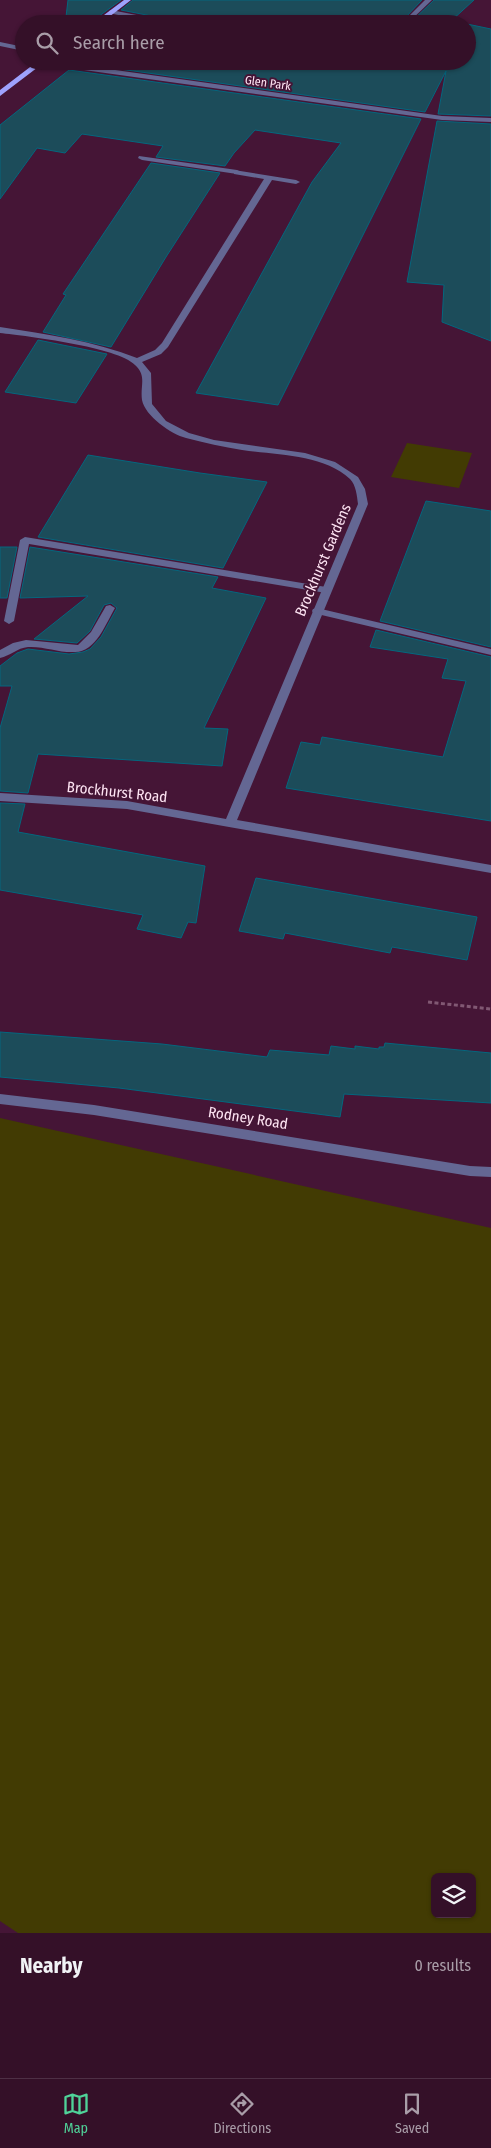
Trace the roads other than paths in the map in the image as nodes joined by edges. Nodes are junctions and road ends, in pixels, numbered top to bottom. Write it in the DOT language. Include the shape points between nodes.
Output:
graph roads {
  1 [pos="128,0"];
  2 [pos="429,0"];
  3 [pos="112,12"];
  4 [pos="108,15"];
  5 [pos="127,15"];
  6 [pos="413,15"];
  7 [pos="0,44"];
  8 [pos="15,47"];
  9 [pos="32,70"];
  10 [pos="99,70"];
  11 [pos="0,94"];
  12 [pos="491,120"];
  13 [pos="142,158"];
  14 [pos="269,178"];
  15 [pos="296,182"];
  16 [pos="0,330"];
  17 [pos="137,361"];
  18 [pos="326,590"];
  19 [pos="110,608"];
  20 [pos="317,611"];
  21 [pos="9,621"];
  22 [pos="491,652"];
  23 [pos="0,655"];
  24 [pos="0,798"];
  25 [pos="230,823"];
  26 [pos="491,869"];
  27 [pos="0,1099"];
  28 [pos="491,1172"];
  1 -- 3 [label="main road"];
  2 -- 6 [label="street"];
  3 -- 4 [label="main road"];
  3 -- 5 [label="street"];
  7 -- 8 [label="street"];
  9 -- 11 [label="main road"];
  10 -- 12 [label="street, Glen Park" via="442,118"];
  13 -- 14 [label="street"];
  14 -- 15 [label="street"];
  14 -- 17 [label="street" via="165,345 158,352"];
  16 -- 17 [label="street" via="104,348"];
  17 -- 18 [label="street, Brockhurst Gardens" via="147,373 147,401 166,426 213,443 316,459 337,466 353,477 362,491 363,504"];
  18 -- 20 [label="street, Brockhurst Gardens"];
  18 -- 21 [label="street" via="25,540"];
  19 -- 23 [label="street" via="84,648 23,643 8,648"];
  20 -- 22 [label="street"];
  20 -- 25 [label="street, Brockhurst Gardens"];
  24 -- 25 [label="street, Brockhurst Road" via="127,805"];
  25 -- 26 [label="street, Brockhurst Road"];
  27 -- 28 [label="street, Rodney Road" via="94,1110 470,1172"];
}
